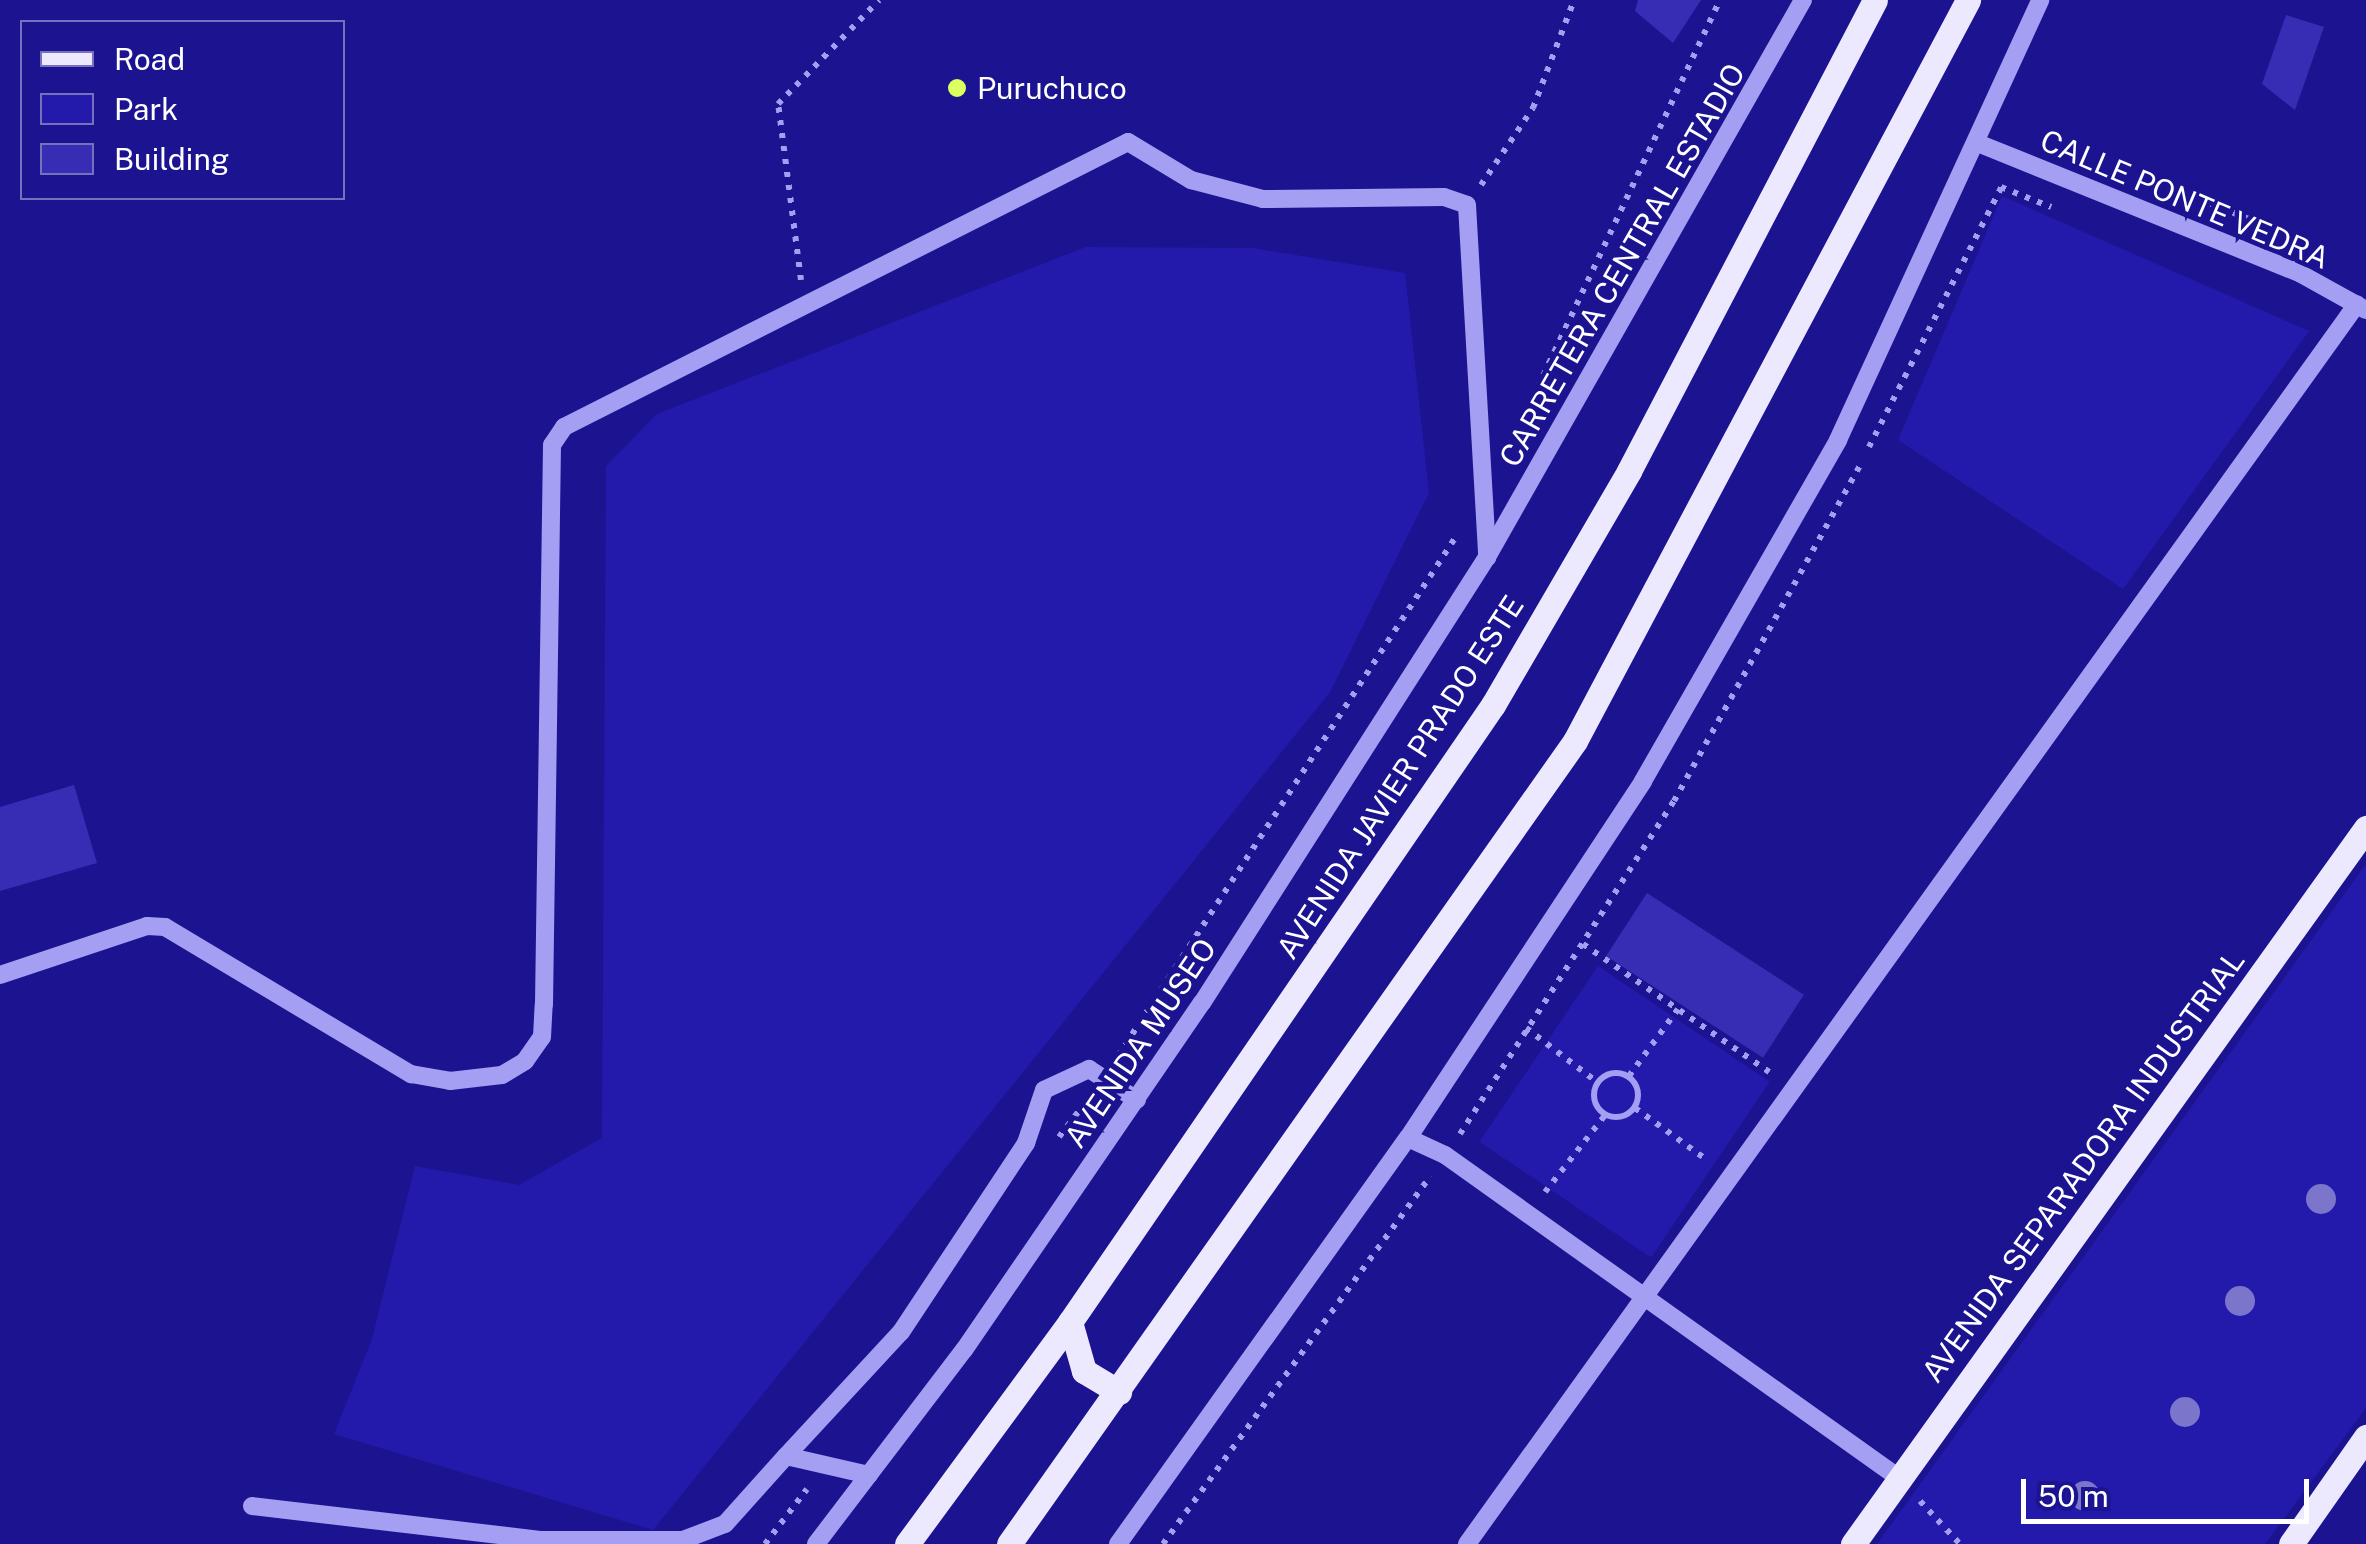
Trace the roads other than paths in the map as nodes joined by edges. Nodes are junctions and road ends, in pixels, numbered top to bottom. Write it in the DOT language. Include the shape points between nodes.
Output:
graph roads {
  1 [pos="1802,0"];
  2 [pos="1875,0"];
  3 [pos="1968,0"];
  4 [pos="2040,0"];
  5 [pos="1980,144"];
  6 [pos="2362,307"];
  7 [pos="1487,556"];
  8 [pos="2366,828"];
  9 [pos="0,975"];
  10 [pos="1137,1100"];
  11 [pos="1408,1138"];
  12 [pos="1644,1303"];
  13 [pos="1070,1322"];
  14 [pos="1119,1392"];
  15 [pos="2366,1438"];
  16 [pos="786,1456"];
  17 [pos="868,1476"];
  18 [pos="1898,1478"];
  19 [pos="252,1506"];
  20 [pos="816,1544"];
  21 [pos="907,1544"];
  22 [pos="1009,1544"];
  23 [pos="1118,1544"];
  24 [pos="1467,1544"];
  25 [pos="1853,1544"];
  26 [pos="2291,1544"];
  1 -- 7 [label="street, CARRETERA CENTRAL ESTADIO"];
  2 -- 13 [label="main road, AVENIDA JAVIER PRADO ESTE" via="1629,470 1492,705"];
  3 -- 14 [label="main road" via="1575,741"];
  4 -- 5 [label="street"];
  5 -- 6 [label="street, CALLE PONTE VEDRA"];
  5 -- 11 [label="street" via="1838,440 1643,781"];
  6 -- 12 [label="street"];
  7 -- 9 [label="street" via="1467,205 1444,196 1263,200 1191,180 1128,142 564,427 552,445 544,1004 542,1037 525,1061 502,1075 468,1079 411,1074 166,927 147,926"];
  7 -- 10 [label="street, AVENIDA MUSEO"];
  8 -- 18 [label="main road, AVENIDA SEPARADORA INDUSTRIAL"];
  10 -- 16 [label="street" via="1089,1069 1044,1090 1026,1143 901,1332"];
  10 -- 17 [label="street, AVENIDA MUSEO"];
  11 -- 12 [label="street" via="1445,1156"];
  11 -- 23 [label="street"];
  12 -- 18 [label="street"];
  12 -- 24 [label="street"];
  13 -- 14 [label="main road" via="1084,1372"];
  13 -- 21 [label="main road, AVENIDA JAVIER PRADO ESTE"];
  14 -- 22 [label="main road"];
  15 -- 26 [label="main road"];
  16 -- 17 [label="street"];
  16 -- 19 [label="street" via="725,1524 683,1540 542,1540"];
  17 -- 20 [label="street, AVENIDA MUSEO"];
  18 -- 25 [label="main road, AVENIDA SEPARADORA INDUSTRIAL"];
}
